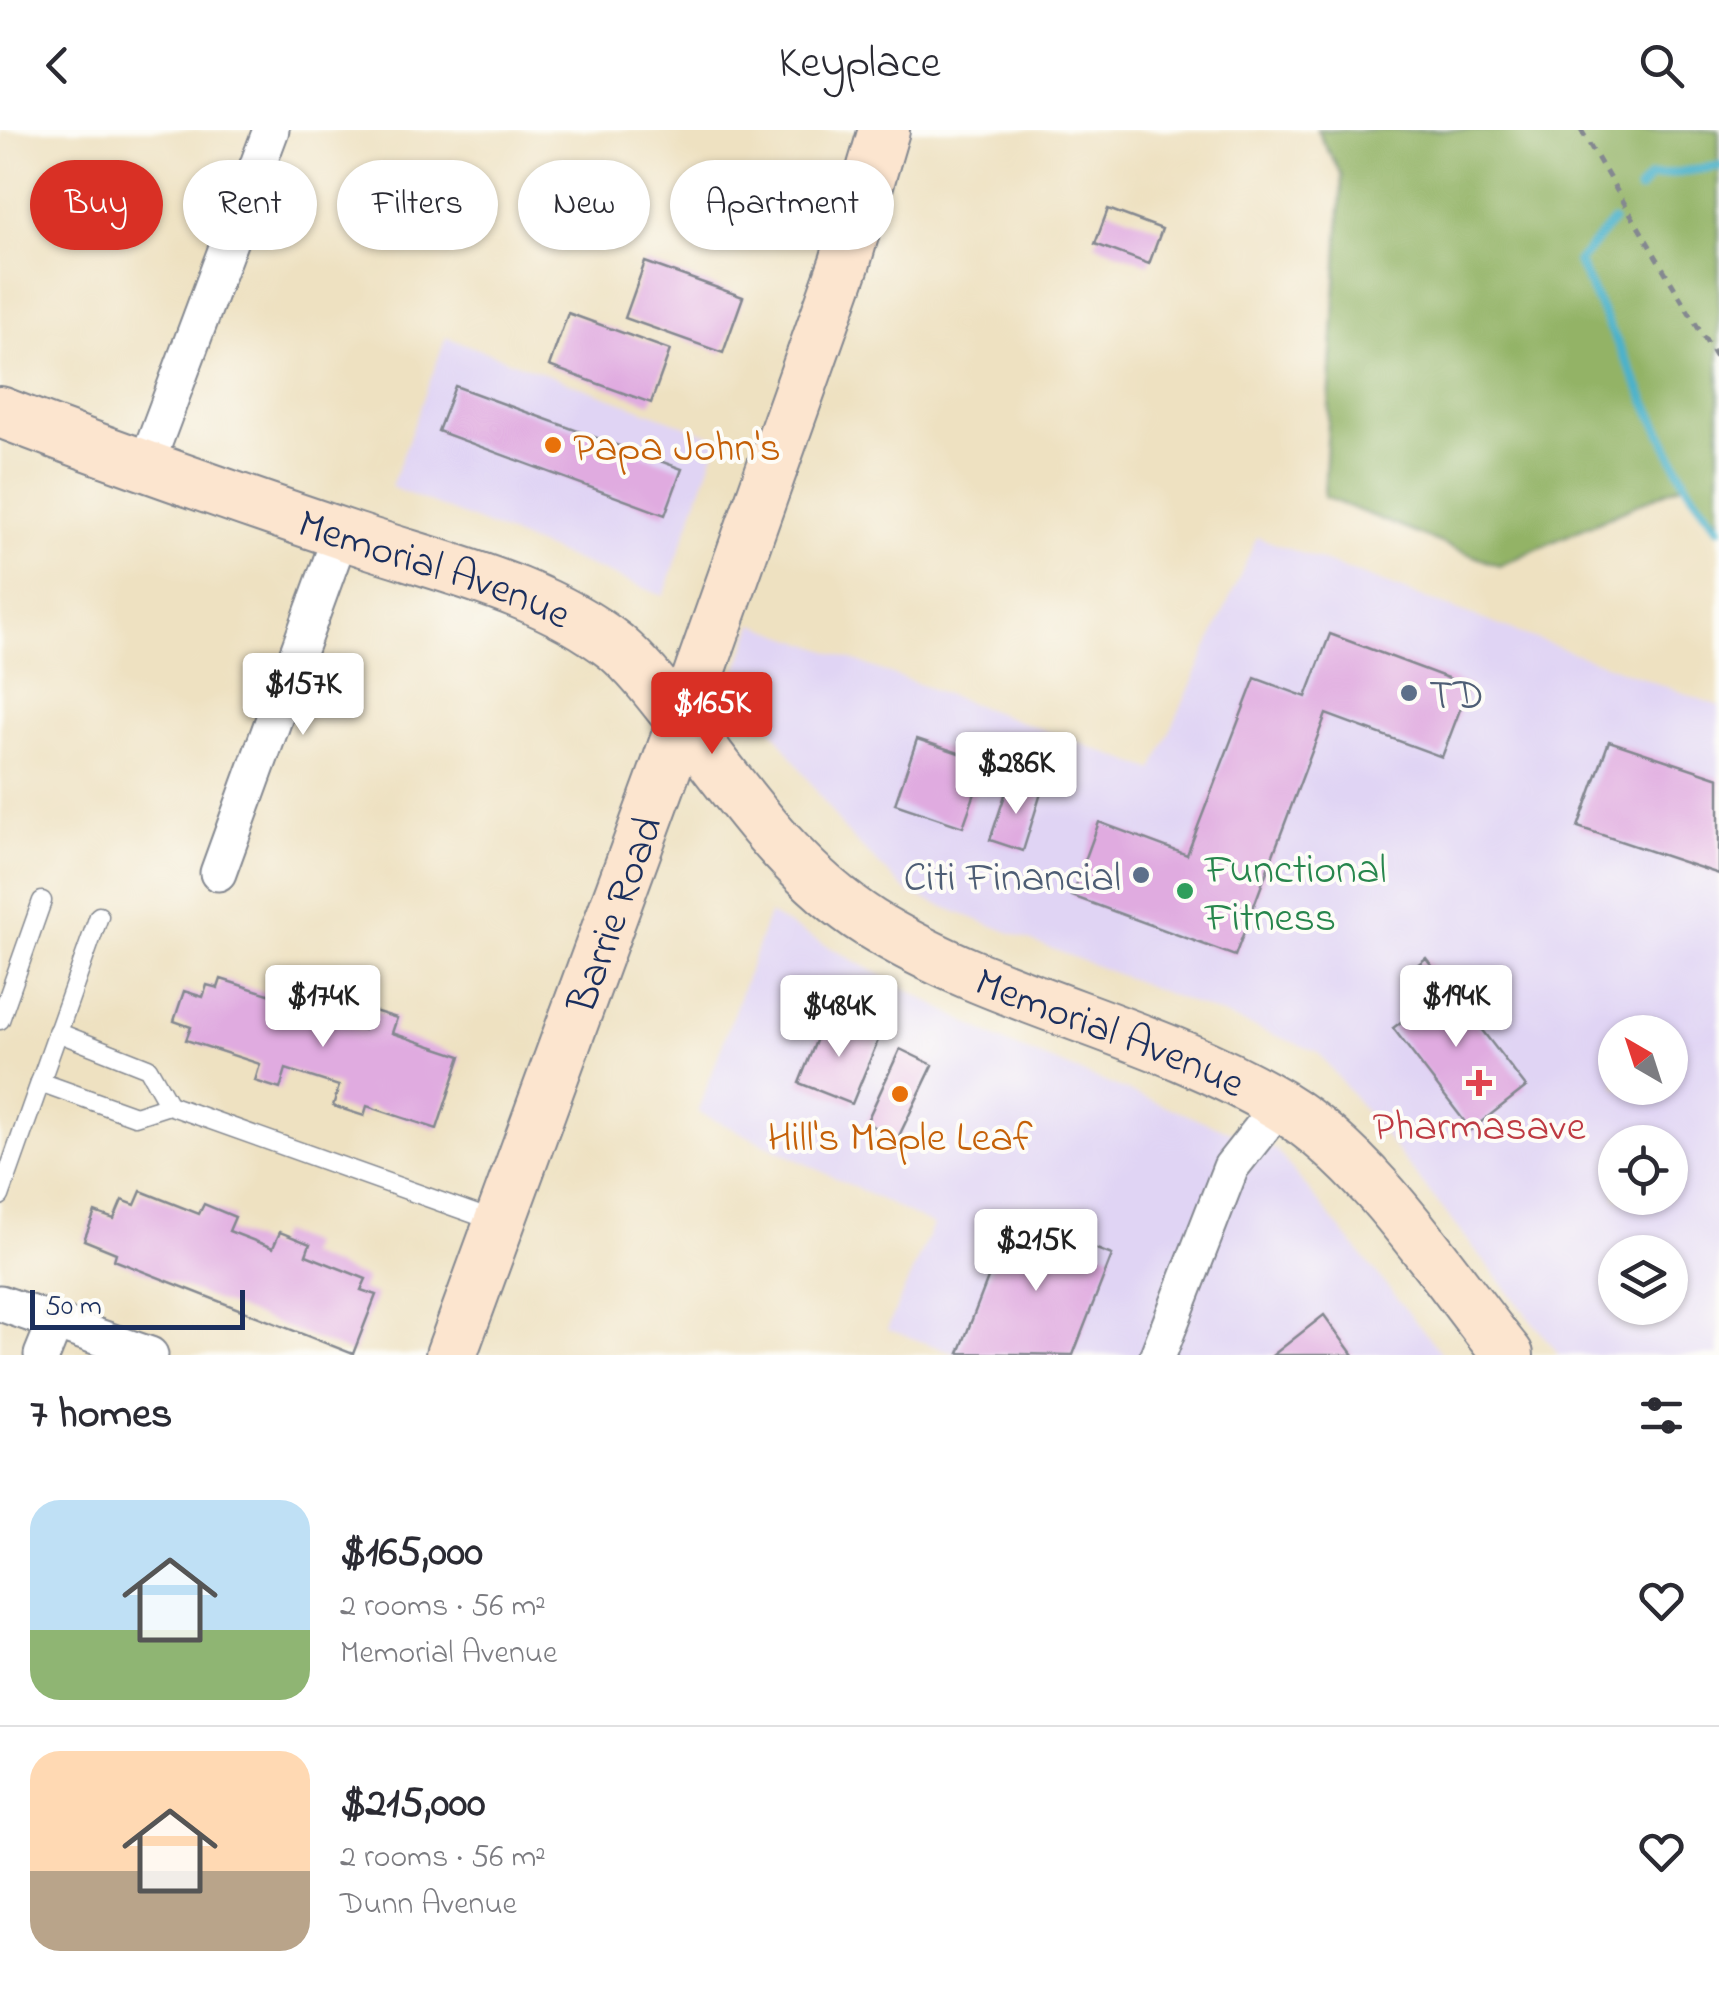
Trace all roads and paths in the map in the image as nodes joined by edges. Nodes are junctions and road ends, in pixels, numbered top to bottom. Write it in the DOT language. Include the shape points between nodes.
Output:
graph roads {
  1 [pos="270,130"];
  2 [pos="884,130"];
  3 [pos="1580,130"];
  4 [pos="1719,363"];
  5 [pos="0,412"];
  6 [pos="144,467"];
  7 [pos="341,534"];
  8 [pos="682,722"];
  9 [pos="218,874"];
  10 [pos="42,901"];
  11 [pos="98,916"];
  12 [pos="0,1020"];
  13 [pos="57,1032"];
  14 [pos="40,1082"];
  15 [pos="169,1105"];
  16 [pos="1280,1105"];
  17 [pos="0,1196"];
  18 [pos="499,1223"];
  19 [pos="0,1303"];
  20 [pos="48,1339"];
  21 [pos="150,1355"];
  22 [pos="451,1355"];
  23 [pos="1158,1355"];
  24 [pos="1508,1355"];
  1 -- 6 [label="street"];
  2 -- 8 [label="main road, Barrie Road" via="845,262"];
  3 -- 4 [label="path"];
  5 -- 6 [label="main road, Memorial Avenue"];
  6 -- 7 [label="main road, Memorial Avenue"];
  7 -- 8 [label="main road, Memorial Avenue" via="517,593 580,624 616,647"];
  7 -- 9 [label="street"];
  8 -- 16 [label="main road, Memorial Avenue" via="779,846 865,920 914,950 1175,1055"];
  8 -- 18 [label="main road, Barrie Road"];
  10 -- 12 [label="lane"];
  11 -- 13 [label="lane"];
  13 -- 14 [label="lane"];
  13 -- 15 [label="lane" via="148,1068"];
  14 -- 15 [label="lane" via="136,1116"];
  14 -- 17 [label="lane"];
  15 -- 18 [label="lane"];
  16 -- 23 [label="street" via="1231,1168"];
  16 -- 24 [label="main road, Memorial Avenue" via="1363,1176"];
  18 -- 22 [label="main road, Barrie Road"];
  19 -- 20 [label="street"];
  20 -- 21 [label="street"];
}
